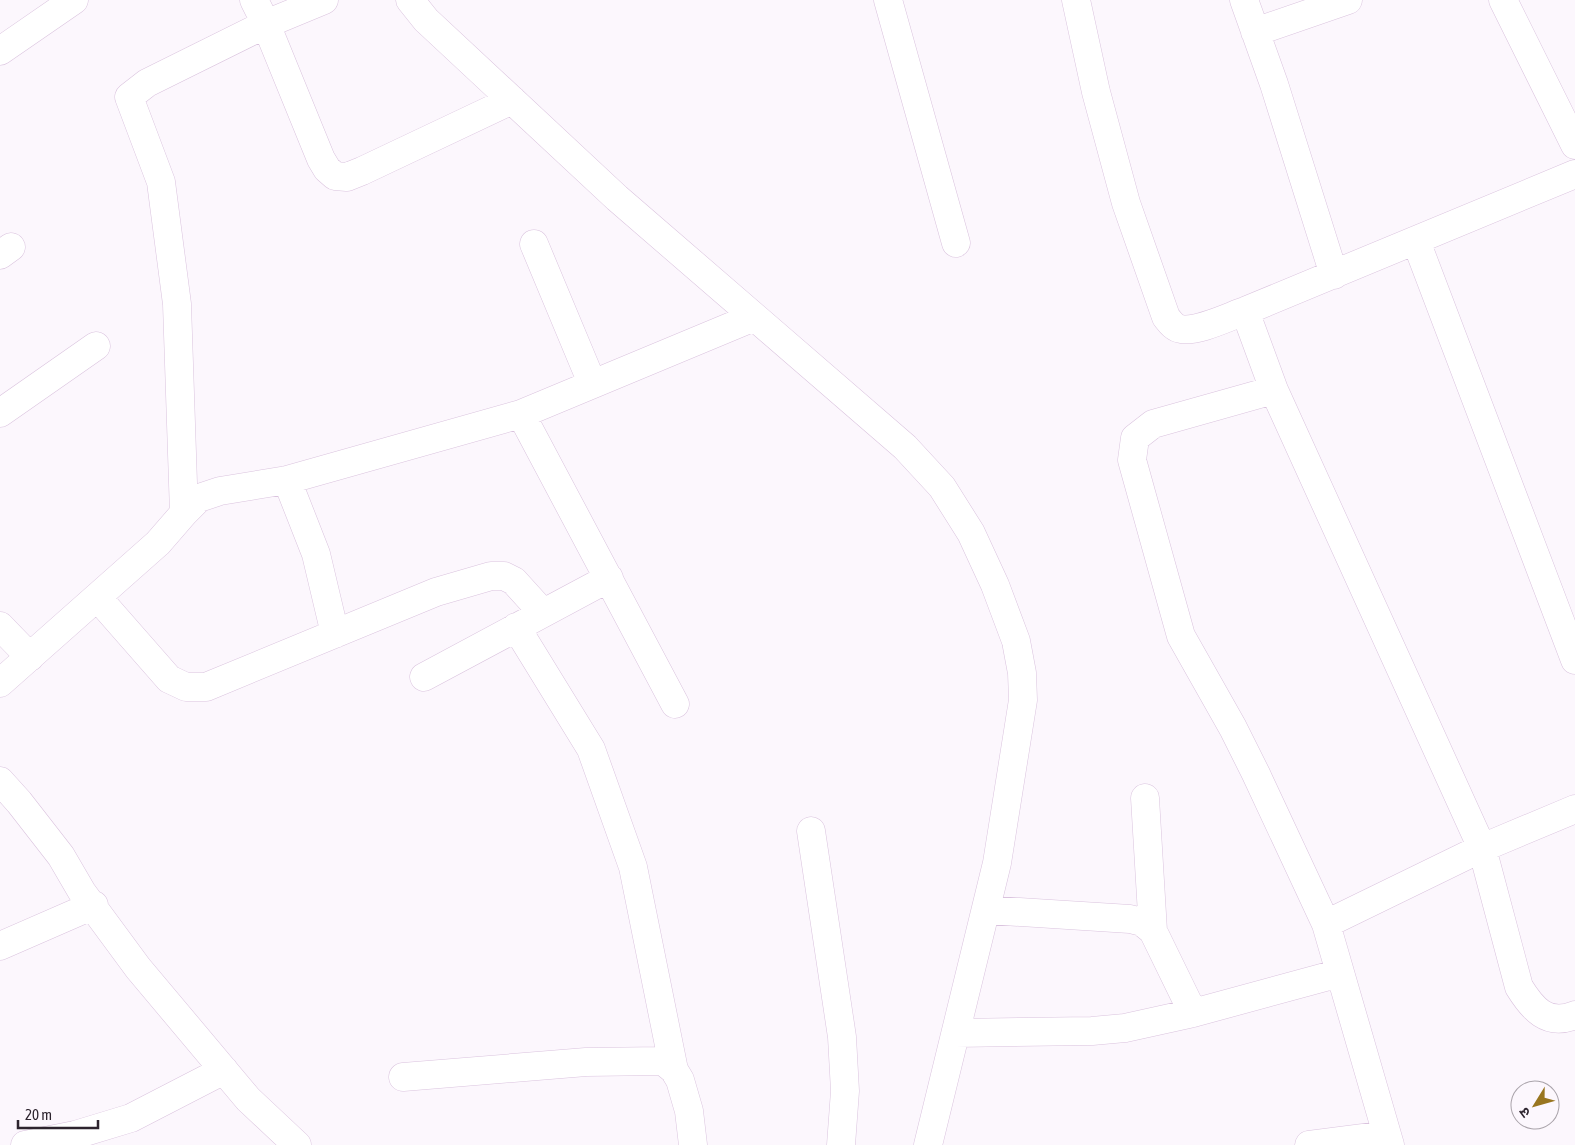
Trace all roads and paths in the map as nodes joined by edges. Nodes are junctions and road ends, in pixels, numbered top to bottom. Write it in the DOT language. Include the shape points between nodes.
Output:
graph roads {
  1 [pos="74,0"];
  2 [pos="324,0"];
  3 [pos="410,0"];
  4 [pos="888,0"];
  5 [pos="1076,0"];
  6 [pos="1244,0"];
  7 [pos="1348,0"];
  8 [pos="1503,0"];
  9 [pos="260,12"];
  10 [pos="1256,32"];
  11 [pos="0,51"];
  12 [pos="512,100"];
  13 [pos="1575,145"];
  14 [pos="1575,174"];
  15 [pos="1416,241"];
  16 [pos="956,243"];
  17 [pos="534,244"];
  18 [pos="1334,275"];
  19 [pos="1245,311"];
  20 [pos="754,317"];
  21 [pos="96,346"];
  22 [pos="592,383"];
  23 [pos="1274,390"];
  24 [pos="0,413"];
  25 [pos="521,414"];
  26 [pos="286,480"];
  27 [pos="184,513"];
  28 [pos="609,578"];
  29 [pos="98,598"];
  30 [pos="543,613"];
  31 [pos="0,626"];
  32 [pos="516,627"];
  33 [pos="336,634"];
  34 [pos="30,657"];
  35 [pos="1575,660"];
  36 [pos="424,677"];
  37 [pos="0,683"];
  38 [pos="675,704"];
  39 [pos="0,781"];
  40 [pos="1145,798"];
  41 [pos="1575,808"];
  42 [pos="811,831"];
  43 [pos="1482,848"];
  44 [pos="88,898"];
  45 [pos="986,910"];
  46 [pos="1326,924"];
  47 [pos="1153,930"];
  48 [pos="0,946"];
  49 [pos="1340,973"];
  50 [pos="1193,1013"];
  51 [pos="1575,1015"];
  52 [pos="956,1033"];
  53 [pos="224,1070"];
  54 [pos="674,1070"];
  55 [pos="404,1077"];
  56 [pos="1389,1140"];
  57 [pos="25,1145"];
  58 [pos="296,1145"];
  59 [pos="693,1145"];
  60 [pos="841,1145"];
  61 [pos="928,1145"];
  62 [pos="1308,1145"];
  1 -- 11 [label="street"];
  2 -- 9 [label="street"];
  3 -- 12 [label="street" via="426,20"];
  4 -- 16 [label="street"];
  5 -- 19 [label="street" via="1096,92 1126,203 1166,317 1180,329 1194,328"];
  6 -- 10 [label="street"];
  7 -- 10 [label="street"];
  8 -- 13 [label="street"];
  9 -- 12 [label="street" via="320,159 335,176 347,176 362,170"];
  9 -- 27 [label="street" via="129,97 161,182 177,304"];
  10 -- 18 [label="street"];
  12 -- 20 [label="street" via="616,198"];
  14 -- 15 [label="street"];
  15 -- 18 [label="street"];
  15 -- 35 [label="street"];
  17 -- 22 [label="street"];
  18 -- 19 [label="street"];
  19 -- 23 [label="street"];
  20 -- 22 [label="street"];
  20 -- 45 [label="street" via="905,447 942,487 970,533 995,585 1016,641 1023,700 998,863"];
  21 -- 24 [label="street"];
  22 -- 25 [label="street"];
  23 -- 43 [label="street"];
  23 -- 46 [label="street" via="1153,424 1135,438 1132,460 1180,636 1233,728"];
  25 -- 26 [label="street"];
  25 -- 28 [label="street"];
  26 -- 27 [label="street" via="220,491 199,498"];
  26 -- 33 [label="street" via="316,554"];
  27 -- 29 [label="street" via="158,543"];
  28 -- 30 [label="street"];
  28 -- 38 [label="street"];
  29 -- 33 [label="street" via="169,679 186,687 206,687"];
  29 -- 34 [label="street"];
  30 -- 32 [label="street"];
  30 -- 33 [label="street" via="514,581 504,576 491,576 436,592"];
  31 -- 34 [label="street"];
  32 -- 36 [label="street"];
  32 -- 54 [label="street" via="591,749 633,867"];
  34 -- 37 [label="street"];
  39 -- 44 [label="street" via="61,856"];
  40 -- 47 [label="street"];
  41 -- 43 [label="street"];
  42 -- 60 [label="street" via="842,1037 845,1091"];
  43 -- 46 [label="street"];
  43 -- 51 [label="street" via="1519,986 1531,1006 1547,1017 1567,1019"];
  44 -- 48 [label="street"];
  44 -- 53 [label="street" via="138,968"];
  45 -- 47 [label="street" via="1130,919"];
  45 -- 52 [label="street"];
  46 -- 49 [label="street"];
  47 -- 50 [label="street"];
  49 -- 50 [label="street"];
  49 -- 56 [label="street"];
  50 -- 52 [label="street" via="1125,1028 1092,1031"];
  52 -- 61 [label="street"];
  53 -- 57 [label="street" via="131,1118 75,1135"];
  53 -- 58 [label="street"];
  54 -- 55 [label="street" via="662,1061 586,1062"];
  54 -- 59 [label="street" via="689,1111"];
  56 -- 62 [label="street"];
}
